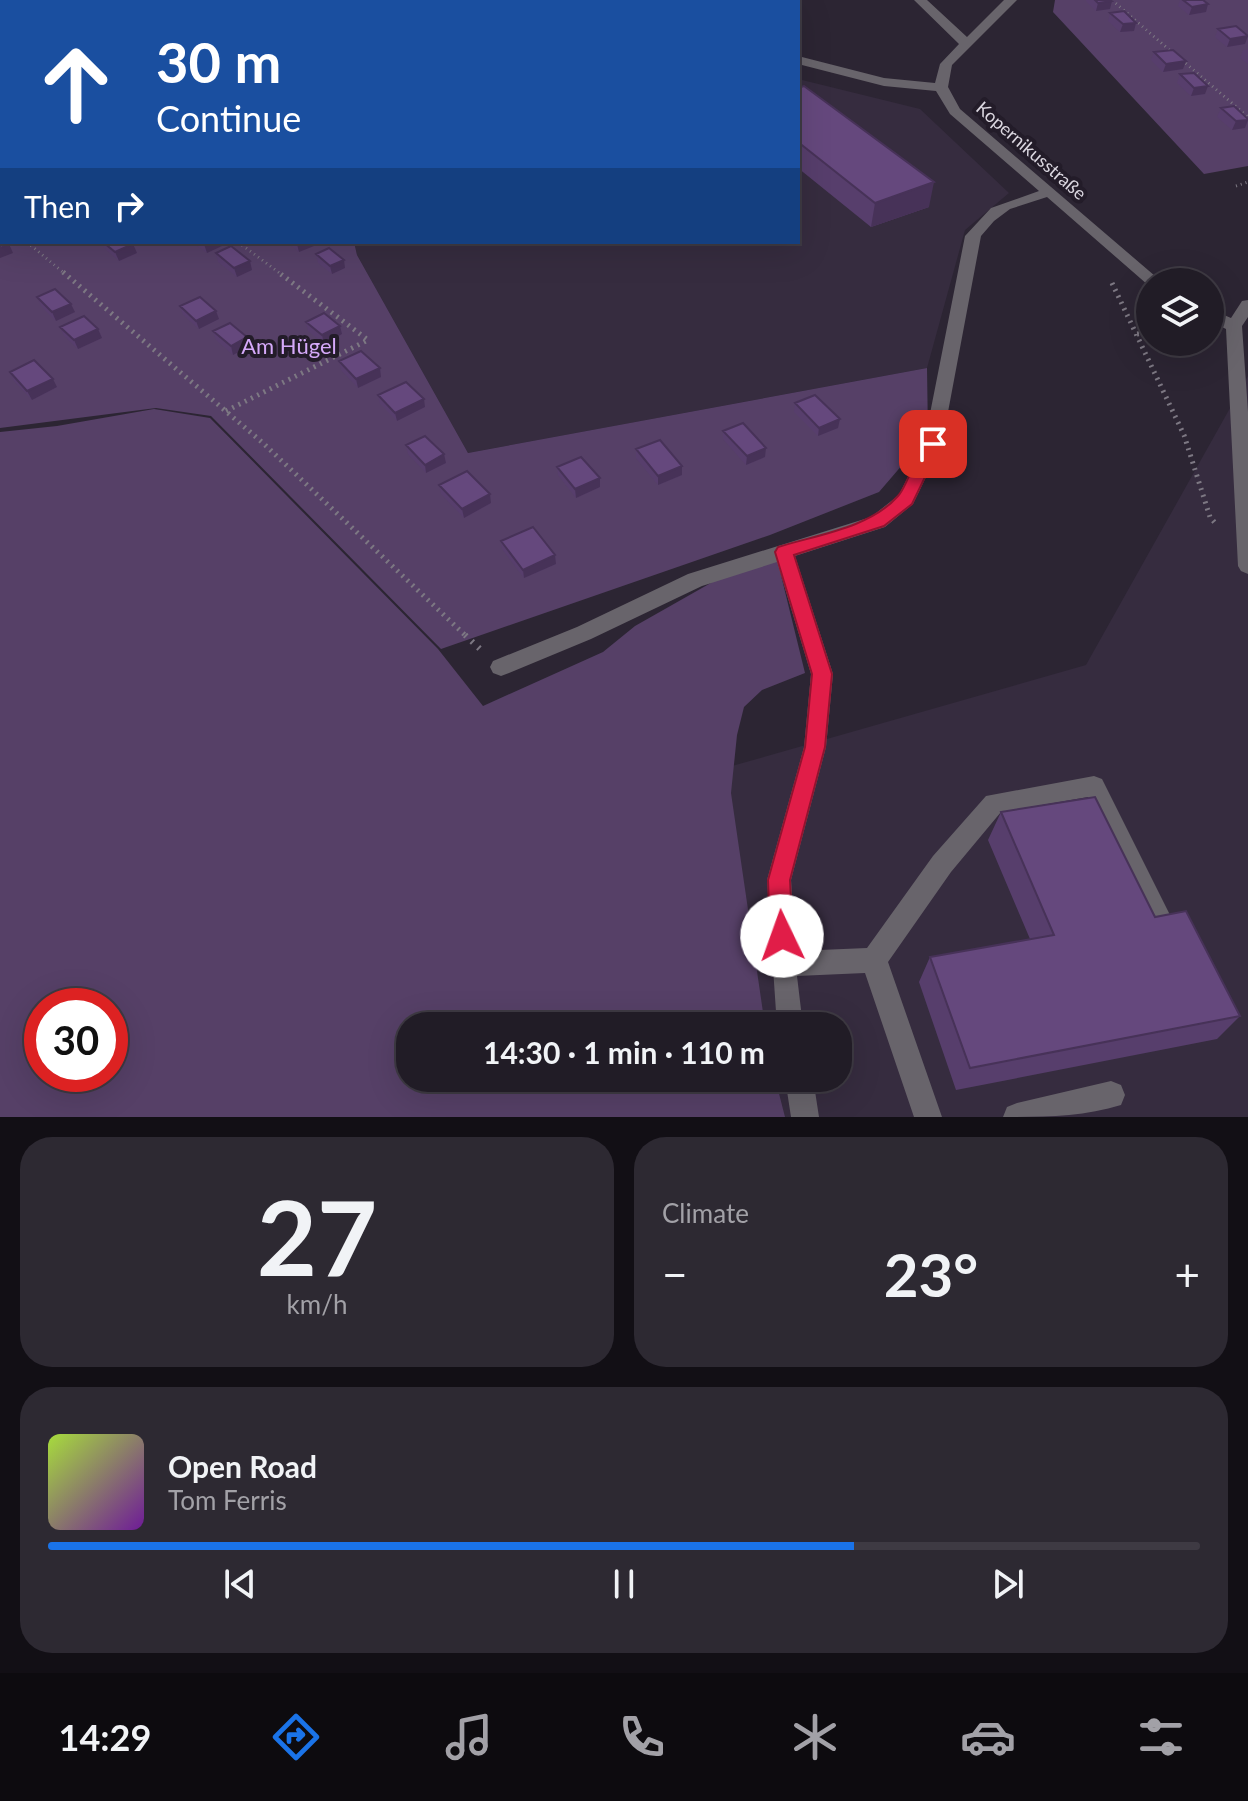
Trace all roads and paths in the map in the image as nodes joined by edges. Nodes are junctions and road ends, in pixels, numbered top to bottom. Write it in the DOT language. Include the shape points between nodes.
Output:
graph roads {
  1 [pos="920,0"];
  2 [pos="1011,0"];
  3 [pos="1112,0"];
  4 [pos="965,42"];
  5 [pos="800,61"];
  6 [pos="941,87"];
  7 [pos="1248,117"];
  8 [pos="1248,182"];
  9 [pos="1236,186"];
  10 [pos="1047,193"];
  11 [pos="29,244"];
  12 [pos="241,244"];
  13 [pos="1115,249"];
  14 [pos="1137,268"];
  15 [pos="1248,305"];
  16 [pos="1224,321"];
  17 [pos="1234,326"];
  18 [pos="1136,332"];
  19 [pos="1147,356"];
  20 [pos="226,411"];
  21 [pos="784,552"];
  22 [pos="1247,563"];
  23 [pos="501,667"];
  24 [pos="1160,921"];
  25 [pos="874,960"];
  26 [pos="783,964"];
  27 [pos="788,1012"];
  28 [pos="801,1092"];
  29 [pos="1111,1095"];
  30 [pos="805,1117"];
  31 [pos="928,1117"];
  32 [pos="1017,1117"];
  1 -- 4 [label="street"];
  2 -- 4 [label="street"];
  3 -- 7 [label="path"];
  4 -- 6 [label="street" via="946,64"];
  5 -- 6 [label="street" via="884,82"];
  6 -- 10 [label="street, Kopernikusstraße" via="955,111"];
  8 -- 9 [label="path"];
  10 -- 13 [label="street, Kopernikusstraße"];
  10 -- 21 [label="street" via="986,216 973,236 933,444 906,499 878,522"];
  11 -- 20 [label="path"];
  12 -- 20 [label="path" via="368,340"];
  13 -- 14 [label="street, Kopernikusstraße"];
  13 -- 18 [label="path" via="1102,262"];
  15 -- 17 [label="street"];
  16 -- 17 [label="street"];
  17 -- 22 [label="street"];
  19 -- 22 [label="path" via="1184,435 1210,517"];
  20 -- 23 [label="path"];
  21 -- 23 [label="street" via="695,580"];
  21 -- 26 [label="street" via="822,674 815,747 779,880"];
  24 -- 25 [label="street" via="1094,786 994,803 942,864"];
  25 -- 26 [label="street"];
  25 -- 31 [label="street"];
  26 -- 27 [label="street"];
  28 -- 30 [label="street"];
  29 -- 32 [label="street"];
}
